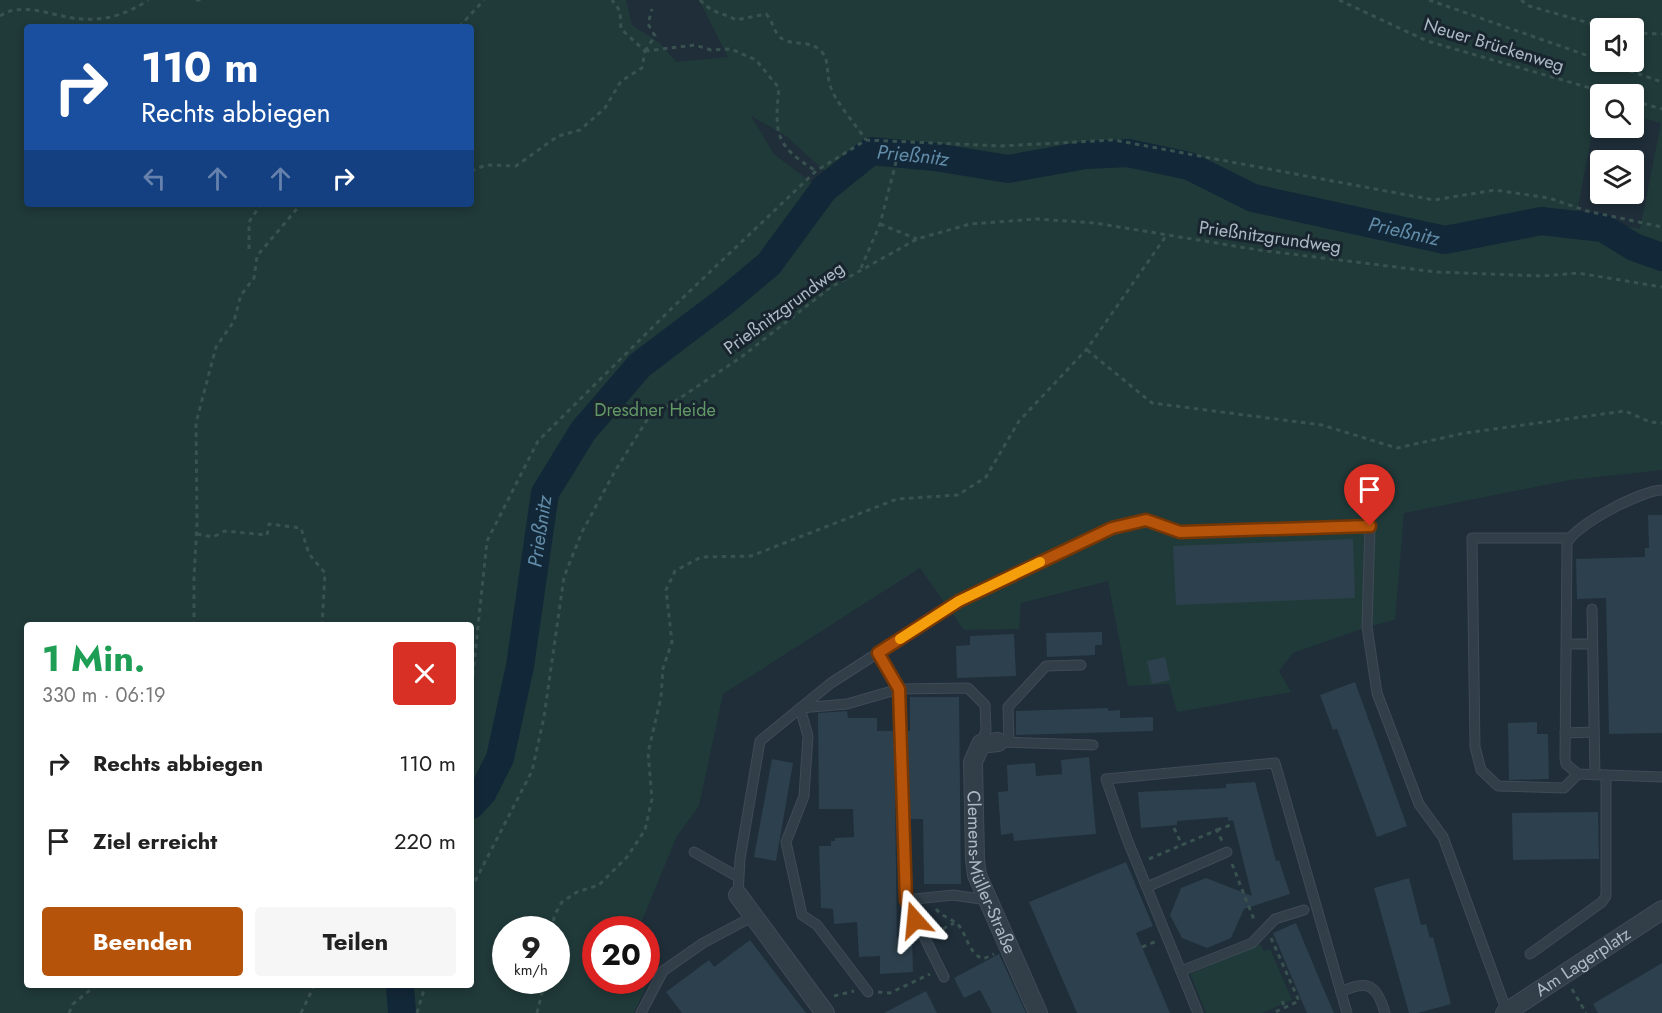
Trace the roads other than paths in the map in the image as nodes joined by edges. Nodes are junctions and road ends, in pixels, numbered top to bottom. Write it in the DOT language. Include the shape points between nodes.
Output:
graph roads {
  1 [pos="1662,490"];
  2 [pos="1569,538"];
  3 [pos="1592,609"];
  4 [pos="1567,644"];
  5 [pos="1593,644"];
  6 [pos="878,653"];
  7 [pos="1081,665"];
  8 [pos="899,689"];
  9 [pos="800,708"];
  10 [pos="1594,732"];
  11 [pos="1565,733"];
  12 [pos="996,743"];
  13 [pos="1093,745"];
  14 [pos="1578,774"];
  15 [pos="1595,775"];
  16 [pos="1606,776"];
  17 [pos="1662,777"];
  18 [pos="694,852"];
  19 [pos="1227,852"];
  20 [pos="738,886"];
  21 [pos="1147,887"];
  22 [pos="906,900"];
  23 [pos="988,900"];
  24 [pos="1304,910"];
  25 [pos="1662,910"];
  26 [pos="752,917"];
  27 [pos="1530,954"];
  28 [pos="1181,971"];
  29 [pos="944,977"];
  30 [pos="868,992"];
  31 [pos="1341,992"];
  32 [pos="1506,1012"];
  33 [pos="641,1013"];
  34 [pos="825,1013"];
  35 [pos="1038,1013"];
  36 [pos="1198,1013"];
  37 [pos="1347,1013"];
  38 [pos="1385,1013"];
  1 -- 2 [label="lane" via="1649,492 1582,526"];
  2 -- 4 [label="lane"];
  2 -- 14 [label="lane" via="1472,538 1475,747 1481,770 1498,786 1564,788"];
  3 -- 5 [label="lane"];
  4 -- 5 [label="lane"];
  4 -- 11 [label="lane"];
  5 -- 10 [label="lane"];
  6 -- 8 [label="lane"];
  6 -- 9 [label="lane" via="831,682"];
  6 -- 32 [label="lane" via="959,601 1112,528 1146,520 1180,532 1370,526 1367,627 1377,693 1419,804 1443,837"];
  7 -- 12 [label="lane" via="1046,666 1008,707"];
  8 -- 9 [label="lane" via="847,704"];
  8 -- 12 [label="lane" via="968,688 985,705 986,730"];
  8 -- 22 [label="lane"];
  9 -- 20 [label="lane" via="760,741"];
  9 -- 30 [label="lane" via="808,736 804,796 786,842 793,880 802,915 817,925"];
  10 -- 11 [label="lane"];
  10 -- 15 [label="lane"];
  11 -- 14 [label="lane" via="1566,764"];
  12 -- 13 [label="lane"];
  12 -- 23 [label="street, Clemens-Müller-Straße" via="973,762 975,860"];
  14 -- 15 [label="lane"];
  15 -- 16 [label="lane"];
  16 -- 17 [label="lane"];
  16 -- 27 [label="lane" via="1606,896"];
  18 -- 20 [label="lane"];
  19 -- 21 [label="lane"];
  20 -- 26 [label="street"];
  21 -- 28 [label="lane"];
  21 -- 31 [label="lane" via="1106,779 1275,763"];
  22 -- 23 [label="lane" via="953,895"];
  22 -- 29 [label="lane"];
  23 -- 35 [label="street, Clemens-Müller-Straße"];
  24 -- 28 [label="lane" via="1275,919 1252,943"];
  25 -- 32 [label="street, Am Lagerplatz"];
  26 -- 33 [label="lane" via="703,943 663,971"];
  26 -- 34 [label="street"];
  28 -- 36 [label="lane"];
  31 -- 37 [label="lane"];
  31 -- 38 [label="lane" via="1355,985 1370,986 1380,993"];
}
